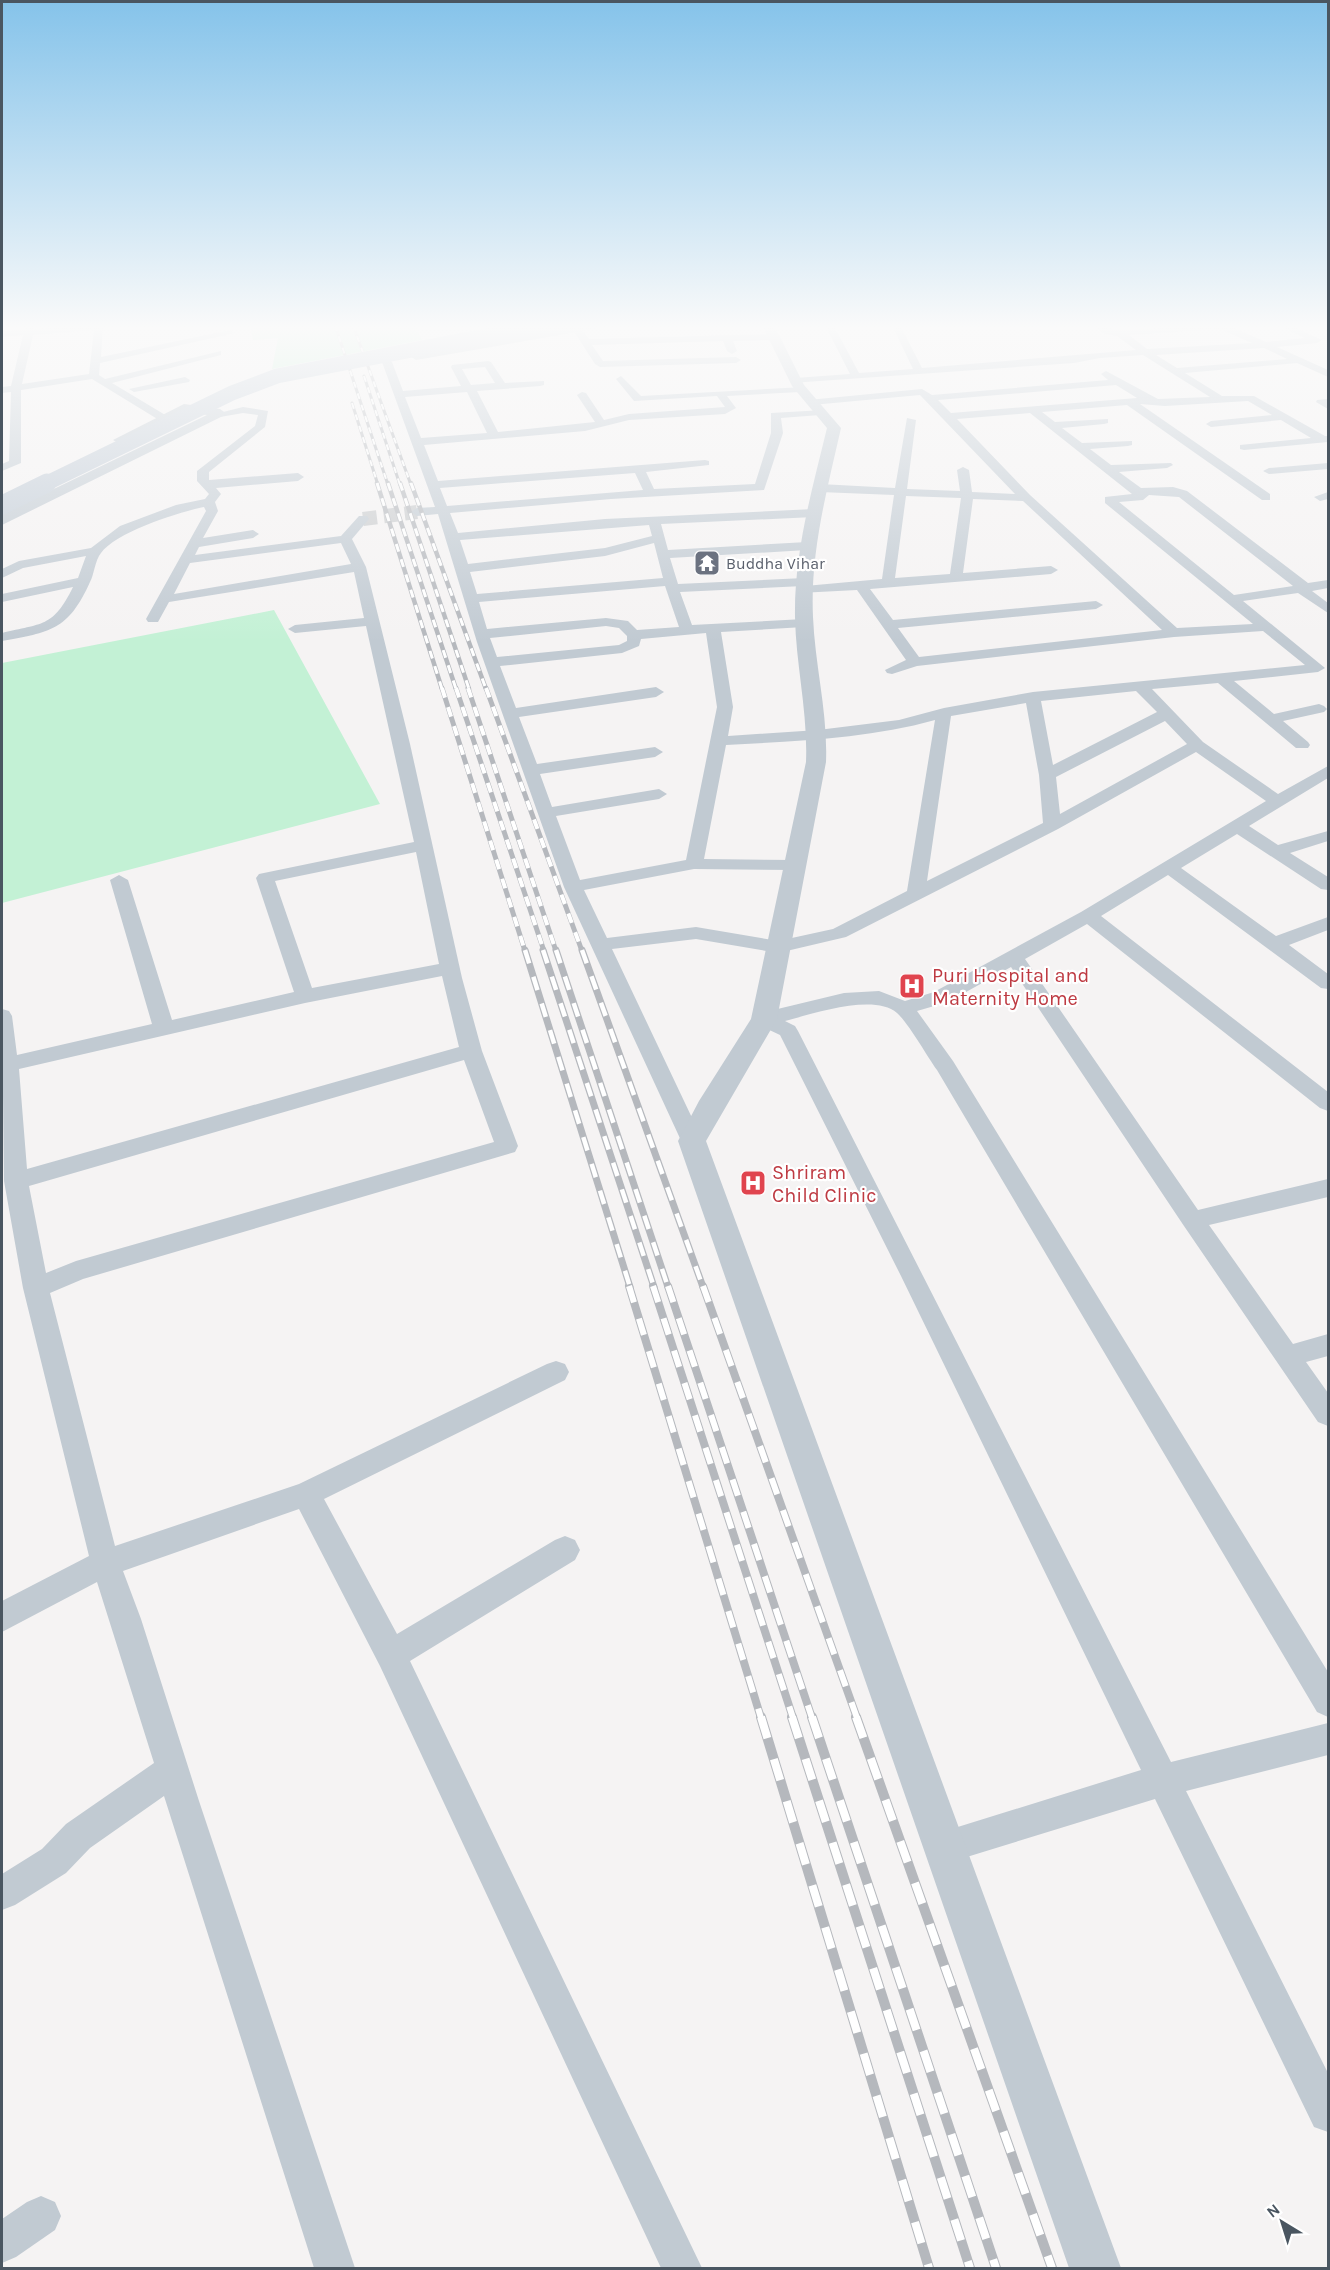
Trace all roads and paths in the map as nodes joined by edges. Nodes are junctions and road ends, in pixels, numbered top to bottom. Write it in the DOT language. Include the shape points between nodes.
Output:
graph roads {
  1 [pos="16,431"];
  2 [pos="136,431"];
  3 [pos="154,431"];
  4 [pos="171,431"];
  5 [pos="185,431"];
  6 [pos="255,431"];
  7 [pos="414,431"];
  8 [pos="493,431"];
  9 [pos="549,431"];
  10 [pos="777,431"];
  11 [pos="833,431"];
  12 [pos="910,431"];
  13 [pos="961,431"];
  14 [pos="1061,431"];
  15 [pos="1171,431"];
  16 [pos="1310,431"];
  17 [pos="495,435"];
  18 [pos="1327,440"];
  19 [pos="418,442"];
  20 [pos="1128,443"];
  21 [pos="1080,446"];
  22 [pos="1244,447"];
  23 [pos="16,452"];
  24 [pos="2,455"];
  25 [pos="705,463"];
  26 [pos="1167,465"];
  27 [pos="1329,466"];
  28 [pos="2,468"];
  29 [pos="639,469"];
  30 [pos="1109,469"];
  31 [pos="963,470"];
  32 [pos="1269,471"];
  33 [pos="298,477"];
  34 [pos="207,485"];
  35 [pos="434,485"];
  36 [pos="902,492"];
  37 [pos="1138,492"];
  38 [pos="650,493"];
  39 [pos="2,496"];
  40 [pos="967,496"];
  41 [pos="1266,497"];
  42 [pos="1026,498"];
  43 [pos="817,501"];
  44 [pos="209,502"];
  45 [pos="2,505"];
  46 [pos="442,509"];
  47 [pos="417,512"];
  48 [pos="2,514"];
  49 [pos="363,519"];
  50 [pos="2,520"];
  51 [pos="654,520"];
  52 [pos="253,534"];
  53 [pos="453,537"];
  54 [pos="659,538"];
  55 [pos="345,539"];
  56 [pos="193,544"];
  57 [pos="807,546"];
  58 [pos="95,551"];
  59 [pos="664,554"];
  60 [pos="185,560"];
  61 [pos="359,567"];
  62 [pos="462,569"];
  63 [pos="1051,570"];
  64 [pos="2,574"];
  65 [pos="956,578"];
  66 [pos="85,579"];
  67 [pos="888,583"];
  68 [pos="671,584"];
  69 [pos="1329,584"];
  70 [pos="861,585"];
  71 [pos="804,586"];
  72 [pos="1303,589"];
  73 [pos="2,598"];
  74 [pos="164,599"];
  75 [pos="471,599"];
  76 [pos="1232,599"];
  77 [pos="1096,605"];
  78 [pos="1329,609"];
  79 [pos="153,619"];
  80 [pos="372,621"];
  81 [pos="804,623"];
  82 [pos="888,625"];
  83 [pos="1266,627"];
  84 [pos="295,629"];
  85 [pos="713,629"];
  86 [pos="687,630"];
  87 [pos="1174,633"];
  88 [pos="482,634"];
  89 [pos="634,635"];
  90 [pos="2,637"];
  91 [pos="491,662"];
  92 [pos="915,662"];
  93 [pos="892,670"];
  94 [pos="1323,671"];
  95 [pos="1221,678"];
  96 [pos="1140,686"];
  97 [pos="656,692"];
  98 [pos="1033,697"];
  99 [pos="1319,709"];
  100 [pos="944,713"];
  101 [pos="510,714"];
  102 [pos="1166,714"];
  103 [pos="1271,719"];
  104 [pos="818,735"];
  105 [pos="719,741"];
  106 [pos="1197,745"];
  107 [pos="1302,745"];
  108 [pos="655,752"];
  109 [pos="531,770"];
  110 [pos="1329,771"];
  111 [pos="1047,775"];
  112 [pos="659,794"];
  113 [pos="1279,803"];
  114 [pos="546,813"];
  115 [pos="1052,825"];
  116 [pos="1238,827"];
  117 [pos="1329,836"];
  118 [pos="424,845"];
  119 [pos="1276,851"];
  120 [pos="694,864"];
  121 [pos="795,865"];
  122 [pos="1168,867"];
  123 [pos="119,880"];
  124 [pos="1329,885"];
  125 [pos="573,887"];
  126 [pos="916,894"];
  127 [pos="1088,916"];
  128 [pos="1329,923"];
  129 [pos="1274,944"];
  130 [pos="600,945"];
  131 [pos="778,947"];
  132 [pos="1014,957"];
  133 [pos="450,968"];
  134 [pos="1328,982"];
  135 [pos="305,996"];
  136 [pos="904,1008"];
  137 [pos="2,1016"];
  138 [pos="764,1019"];
  139 [pos="164,1028"];
  140 [pos="471,1051"];
  141 [pos="8,1064"];
  142 [pos="1329,1103"];
  143 [pos="692,1141"];
  144 [pos="16,1181"];
  145 [pos="1329,1188"];
  146 [pos="1192,1220"];
  147 [pos="36,1288"];
  148 [pos="1329,1345"];
  149 [pos="1288,1356"];
  150 [pos="556,1372"];
  151 [pos="1329,1414"];
  152 [pos="306,1494"];
  153 [pos="565,1550"];
  154 [pos="105,1563"];
  155 [pos="2,1617"];
  156 [pos="391,1655"];
  157 [pos="1329,1701"];
  158 [pos="1329,1739"];
  159 [pos="173,1770"];
  160 [pos="1163,1780"];
  161 [pos="944,1847"];
  162 [pos="3,1893"];
  163 [pos="1329,2113"];
  164 [pos="41,2216"];
  165 [pos="2,2243"];
  166 [pos="335,2268"];
  167 [pos="682,2268"];
  168 [pos="1095,2268"];
  1 -- 23 [label="street"];
  2 -- 39 [label="street"];
  3 -- 45 [label="main road, bridge"];
  4 -- 48 [label="main road"];
  5 -- 50 [label="street"];
  6 -- 34 [label="street" via="203,471"];
  7 -- 19 [label="street"];
  8 -- 17 [label="street"];
  9 -- 17 [label="street"];
  10 -- 38 [label="street" via="760,487"];
  11 -- 43 [label="street"];
  12 -- 36 [label="street"];
  13 -- 42 [label="street"];
  14 -- 21 [label="street"];
  15 -- 41 [label="street"];
  16 -- 18 [label="street"];
  17 -- 19 [label="street"];
  18 -- 22 [label="street"];
  19 -- 35 [label="street"];
  20 -- 21 [label="street"];
  21 -- 30 [label="street"];
  23 -- 24 [label="street"];
  23 -- 28 [label="street" via="15,463"];
  25 -- 29 [label="street"];
  26 -- 30 [label="street"];
  27 -- 32 [label="street"];
  29 -- 35 [label="street"];
  29 -- 38 [label="street"];
  30 -- 37 [label="street"];
  31 -- 40 [label="street"];
  33 -- 34 [label="street"];
  34 -- 44 [label="street" via="215,494"];
  35 -- 46 [label="street"];
  36 -- 40 [label="street"];
  36 -- 43 [label="street"];
  36 -- 67 [label="street"];
  37 -- 72 [label="street" via="1183,494"];
  37 -- 76 [label="street" via="1143,496 1109,500"];
  38 -- 46 [label="street"];
  40 -- 42 [label="street"];
  40 -- 65 [label="street"];
  42 -- 87 [label="street"];
  43 -- 51 [label="street"];
  43 -- 57 [label="street"];
  44 -- 56 [label="street" via="212,511"];
  44 -- 58 [label="street" via="180,508 124,529"];
  46 -- 47 [label="street"];
  46 -- 53 [label="street"];
  49 -- 55 [label="street"];
  51 -- 53 [label="street"];
  51 -- 54 [label="street"];
  52 -- 56 [label="street"];
  53 -- 62 [label="street"];
  54 -- 59 [label="street"];
  54 -- 62 [label="street" via="605,552"];
  55 -- 60 [label="street"];
  55 -- 61 [label="street"];
  56 -- 60 [label="street"];
  57 -- 59 [label="street"];
  57 -- 71 [label="street"];
  58 -- 64 [label="street" via="19,566"];
  58 -- 66 [label="street"];
  59 -- 68 [label="street"];
  60 -- 74 [label="street"];
  61 -- 74 [label="street"];
  61 -- 80 [label="street"];
  62 -- 75 [label="street"];
  63 -- 65 [label="street"];
  65 -- 67 [label="street"];
  66 -- 73 [label="street"];
  66 -- 90 [label="street" via="57,622"];
  67 -- 70 [label="street"];
  68 -- 71 [label="street"];
  68 -- 75 [label="street"];
  68 -- 86 [label="street"];
  69 -- 72 [label="street"];
  70 -- 71 [label="street"];
  70 -- 82 [label="street"];
  71 -- 81 [label="street"];
  72 -- 76 [label="street"];
  72 -- 78 [label="street"];
  74 -- 79 [label="street"];
  75 -- 88 [label="street"];
  76 -- 83 [label="street"];
  77 -- 82 [label="street"];
  80 -- 84 [label="street"];
  80 -- 118 [label="street"];
  81 -- 85 [label="street"];
  81 -- 104 [label="street"];
  82 -- 92 [label="street"];
  83 -- 87 [label="street"];
  83 -- 94 [label="street"];
  85 -- 86 [label="street"];
  85 -- 105 [label="street" via="725,707"];
  86 -- 89 [label="street"];
  87 -- 92 [label="street"];
  88 -- 89 [label="street" via="606,621 623,624"];
  88 -- 91 [label="street"];
  89 -- 91 [label="street" via="634,644 622,649"];
  91 -- 101 [label="street"];
  92 -- 93 [label="street"];
  94 -- 95 [label="street"];
  95 -- 96 [label="street"];
  95 -- 103 [label="street"];
  96 -- 98 [label="street"];
  96 -- 102 [label="street"];
  97 -- 101 [label="street"];
  98 -- 100 [label="street"];
  98 -- 111 [label="street"];
  99 -- 103 [label="street"];
  100 -- 104 [label="street" via="900,725"];
  100 -- 126 [label="street"];
  101 -- 109 [label="street"];
  102 -- 106 [label="street"];
  102 -- 111 [label="street"];
  103 -- 107 [label="street"];
  104 -- 105 [label="street"];
  104 -- 121 [label="street"];
  105 -- 120 [label="street"];
  106 -- 113 [label="street"];
  106 -- 115 [label="street"];
  108 -- 109 [label="street"];
  109 -- 114 [label="street"];
  110 -- 113 [label="street"];
  111 -- 115 [label="street"];
  112 -- 114 [label="street"];
  113 -- 116 [label="street"];
  114 -- 125 [label="street"];
  115 -- 126 [label="street"];
  116 -- 119 [label="street"];
  116 -- 122 [label="street"];
  117 -- 119 [label="street"];
  118 -- 133 [label="street"];
  118 -- 135 [label="street" via="265,878"];
  119 -- 124 [label="street"];
  120 -- 121 [label="street"];
  120 -- 125 [label="street"];
  121 -- 131 [label="street"];
  122 -- 127 [label="street"];
  122 -- 129 [label="street"];
  123 -- 139 [label="street"];
  125 -- 130 [label="street"];
  126 -- 131 [label="street" via="839,933"];
  127 -- 132 [label="street"];
  127 -- 142 [label="street"];
  128 -- 129 [label="street"];
  129 -- 134 [label="street"];
  130 -- 131 [label="street" via="696,933"];
  130 -- 143 [label="street"];
  131 -- 138 [label="street"];
  132 -- 136 [label="street" via="941,996"];
  132 -- 146 [label="street"];
  133 -- 135 [label="street"];
  133 -- 140 [label="street"];
  135 -- 139 [label="street"];
  136 -- 138 [label="street" via="879,998 844,1000"];
  136 -- 157 [label="street" via="945,1066"];
  137 -- 141 [label="street"];
  138 -- 143 [label="street"];
  138 -- 160 [label="street" via="788,1031"];
  139 -- 141 [label="street"];
  140 -- 144 [label="street"];
  140 -- 147 [label="street" via="507,1146 76,1271"];
  141 -- 144 [label="street"];
  143 -- 161 [label="street"];
  144 -- 147 [label="street"];
  145 -- 146 [label="street"];
  146 -- 149 [label="street"];
  147 -- 154 [label="street"];
  148 -- 149 [label="street"];
  149 -- 151 [label="street"];
  150 -- 152 [label="street"];
  152 -- 154 [label="street"];
  152 -- 156 [label="street"];
  153 -- 156 [label="street"];
  154 -- 155 [label="street"];
  154 -- 159 [label="street"];
  156 -- 167 [label="street"];
  158 -- 160 [label="street"];
  159 -- 162 [label="street" via="78,1836 54,1861"];
  159 -- 166 [label="street"];
  160 -- 161 [label="street"];
  160 -- 163 [label="street"];
  161 -- 168 [label="street"];
  164 -- 165 [label="street"];
}
